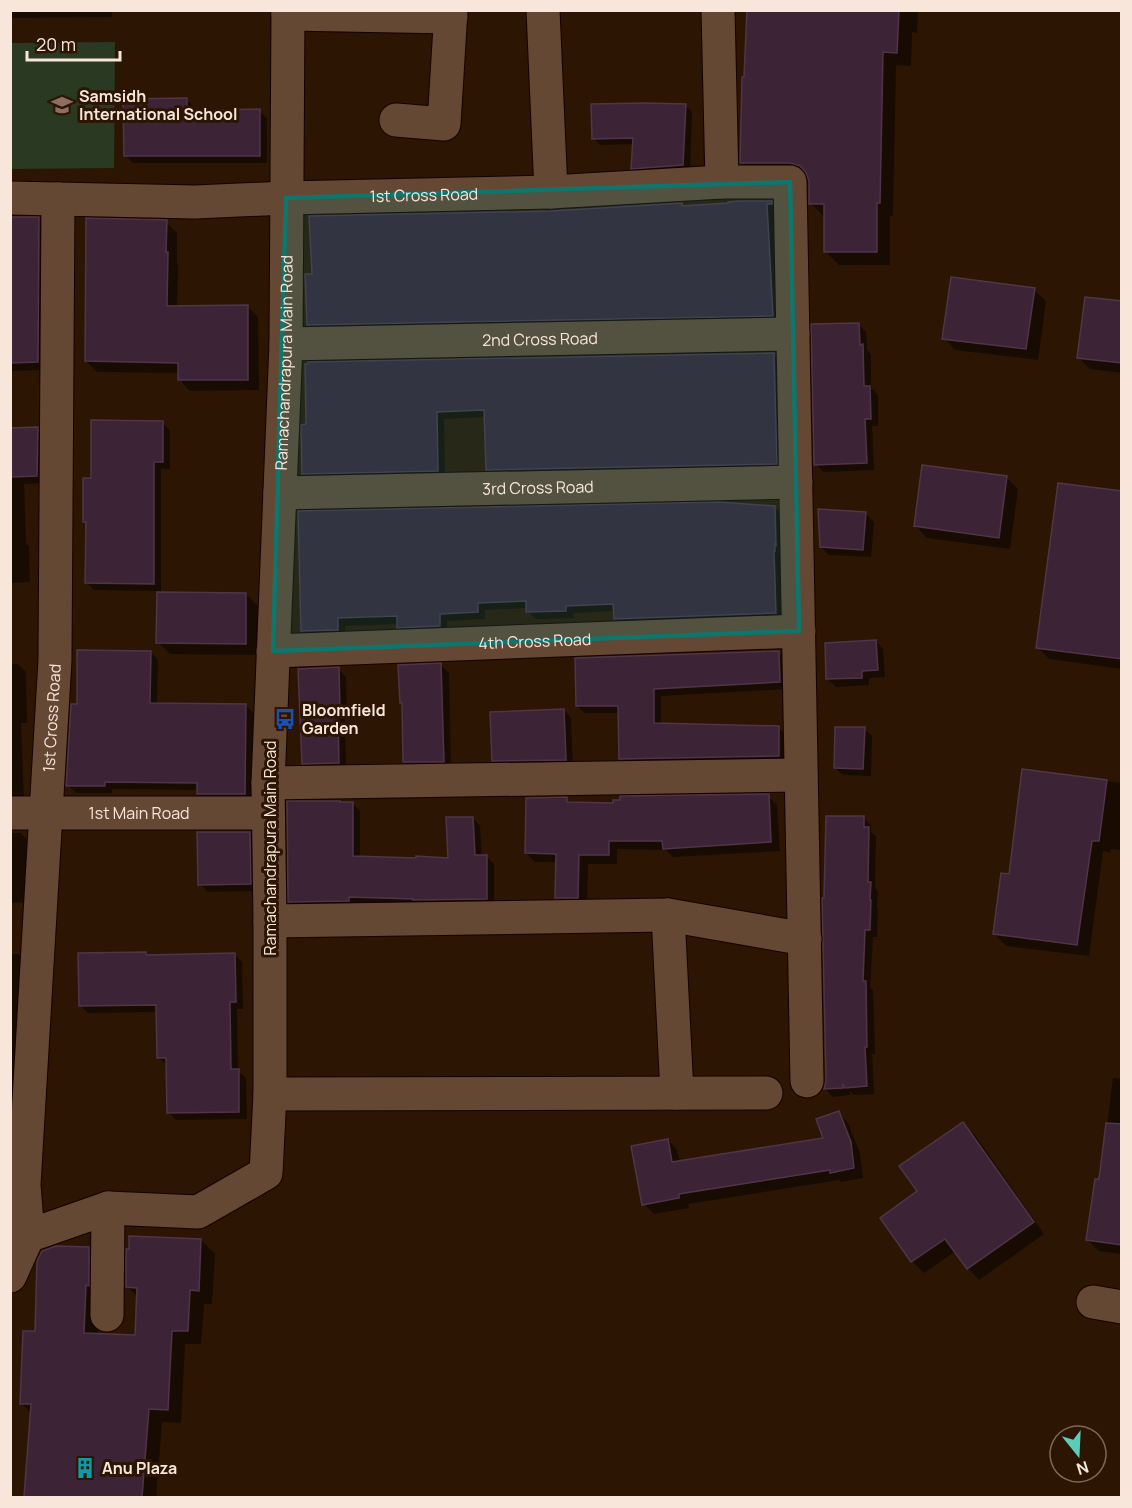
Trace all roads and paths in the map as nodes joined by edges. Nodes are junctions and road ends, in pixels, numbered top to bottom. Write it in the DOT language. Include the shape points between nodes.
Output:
graph roads {
  1 [pos="543,10"];
  2 [pos="718,10"];
  3 [pos="288,12"];
  4 [pos="451,14"];
  5 [pos="396,120"];
  6 [pos="722,182"];
  7 [pos="552,192"];
  8 [pos="10,198"];
  9 [pos="286,198"];
  10 [pos="58,199"];
  11 [pos="793,334"];
  12 [pos="286,344"];
  13 [pos="796,482"];
  14 [pos="280,493"];
  15 [pos="799,631"];
  16 [pos="273,651"];
  17 [pos="801,775"];
  18 [pos="268,798"];
  19 [pos="10,813"];
  20 [pos="46,813"];
  21 [pos="668,915"];
  22 [pos="270,921"];
  23 [pos="805,939"];
  24 [pos="807,1081"];
  25 [pos="677,1093"];
  26 [pos="766,1093"];
  27 [pos="270,1094"];
  28 [pos="108,1208"];
  29 [pos="28,1236"];
  30 [pos="10,1276"];
  31 [pos="107,1315"];
  1 -- 7 [label="street"];
  2 -- 6 [label="street"];
  3 -- 4 [label="street"];
  3 -- 9 [label="street, Ramachandrapura Main Road"];
  4 -- 5 [label="street" via="444,124"];
  6 -- 7 [label="street, 1st Cross Road"];
  6 -- 11 [label="street, 1st Cross Road" via="790,182"];
  7 -- 9 [label="street, 1st Cross Road"];
  8 -- 10 [label="street, 1st Cross Road"];
  9 -- 10 [label="street, 1st Cross Road" via="195,202"];
  9 -- 12 [label="street, Ramachandrapura Main Road"];
  10 -- 20 [label="street, 1st Cross Road" via="55,660"];
  11 -- 12 [label="street, 2nd Cross Road"];
  11 -- 13 [label="street"];
  12 -- 14 [label="street, Ramachandrapura Main Road"];
  13 -- 14 [label="street, 3rd Cross Road"];
  13 -- 15 [label="street"];
  14 -- 16 [label="street, Ramachandrapura Main Road"];
  15 -- 16 [label="street, 4th Cross Road"];
  15 -- 17 [label="street"];
  16 -- 18 [label="street, Ramachandrapura Main Road"];
  17 -- 18 [label="street, 1st Main Road"];
  17 -- 23 [label="street"];
  18 -- 20 [label="street, 1st Main Road"];
  18 -- 22 [label="street, Ramachandrapura Main Road"];
  19 -- 20 [label="street, 1st Main Road"];
  20 -- 29 [label="street, 1st Cross Road" via="24,1185"];
  21 -- 22 [label="street"];
  21 -- 23 [label="street"];
  21 -- 25 [label="street"];
  22 -- 27 [label="street, Ramachandrapura Main Road"];
  23 -- 24 [label="street"];
  25 -- 26 [label="street"];
  25 -- 27 [label="street"];
  27 -- 28 [label="street, Ramachandrapura Main Road" via="266,1173 198,1212"];
  28 -- 29 [label="street, Ramachandrapura Main Road"];
  28 -- 31 [label="street"];
  29 -- 30 [label="street"];
}
